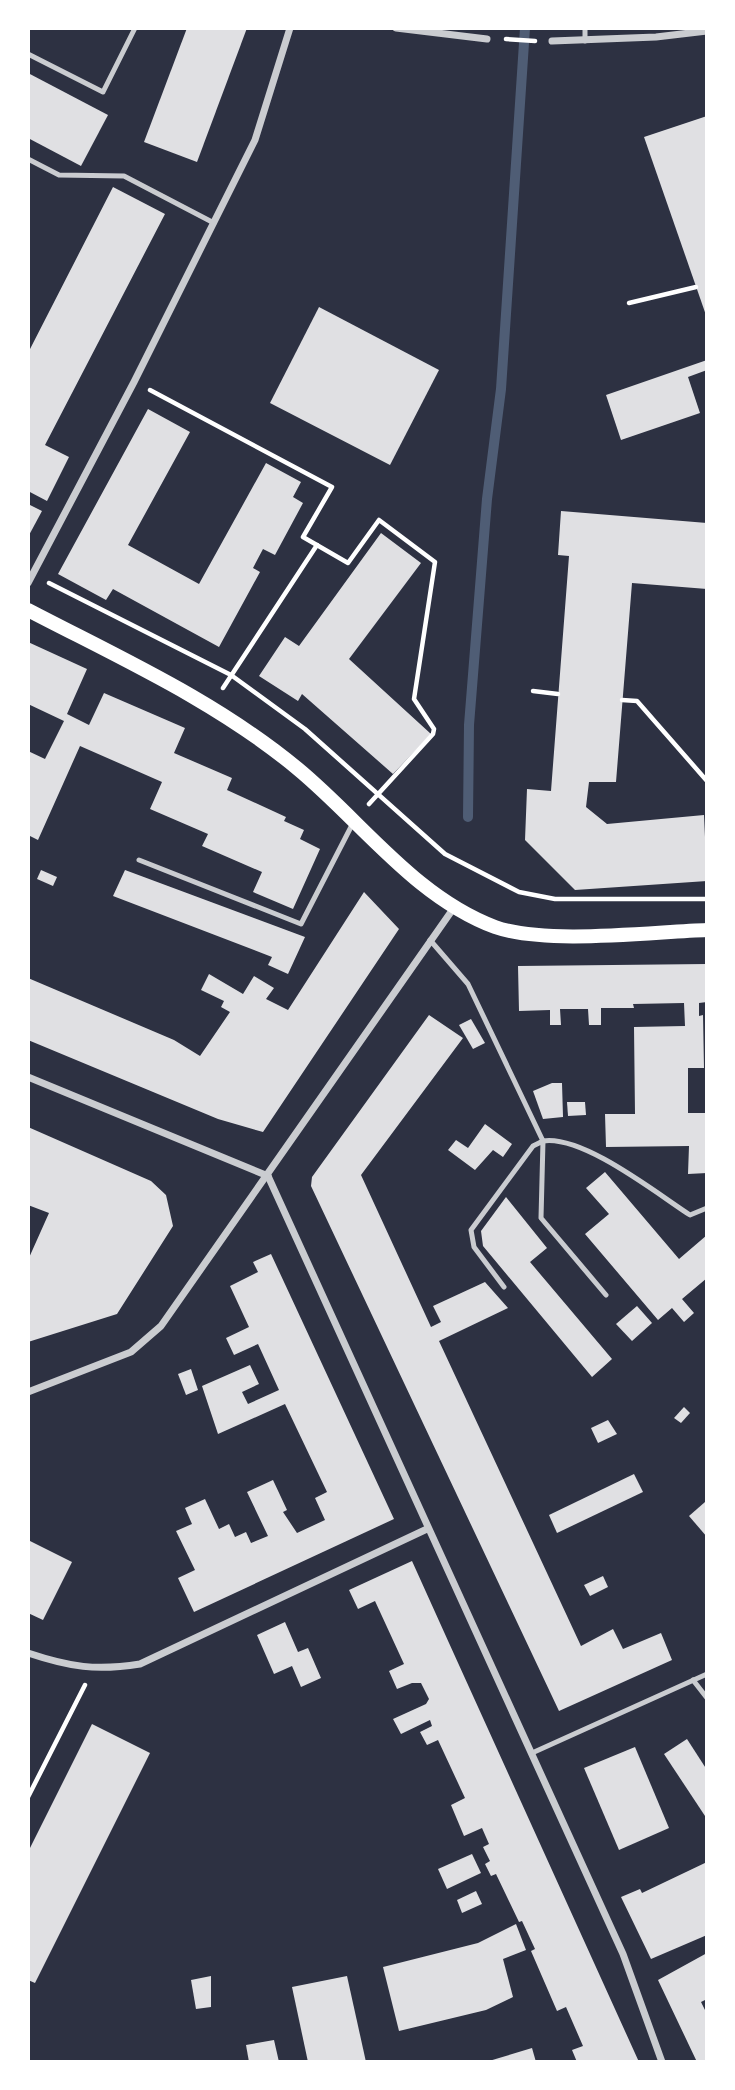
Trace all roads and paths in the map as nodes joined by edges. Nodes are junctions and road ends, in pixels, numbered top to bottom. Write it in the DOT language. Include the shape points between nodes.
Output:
graph roads {
  1 [pos="135,28"];
  2 [pos="290,28"];
  3 [pos="396,28"];
  4 [pos="585,28"];
  5 [pos="707,31"];
  6 [pos="487,39"];
  7 [pos="552,41"];
  8 [pos="585,41"];
  9 [pos="28,54"];
  10 [pos="28,159"];
  11 [pos="214,223"];
  12 [pos="696,287"];
  13 [pos="629,303"];
  14 [pos="134,382"];
  15 [pos="317,545"];
  16 [pos="32,575"];
  17 [pos="28,583"];
  18 [pos="28,610"];
  19 [pos="232,675"];
  20 [pos="533,691"];
  21 [pos="558,694"];
  22 [pos="622,699"];
  23 [pos="707,781"];
  24 [pos="379,794"];
  25 [pos="354,820"];
  26 [pos="139,860"];
  27 [pos="707,899"];
  28 [pos="453,909"];
  29 [pos="707,930"];
  30 [pos="430,940"];
  31 [pos="28,1077"];
  32 [pos="543,1140"];
  33 [pos="268,1176"];
  34 [pos="707,1208"];
  35 [pos="503,1287"];
  36 [pos="606,1295"];
  37 [pos="28,1392"];
  38 [pos="427,1529"];
  39 [pos="28,1653"];
  40 [pos="93,1668"];
  41 [pos="707,1674"];
  42 [pos="693,1681"];
  43 [pos="707,1698"];
  44 [pos="531,1753"];
  45 [pos="29,1793"];
  46 [pos="662,2062"];
  1 -- 9 [label="lane" via="103,92"];
  2 -- 11 [label="street" via="255,140"];
  3 -- 6 [label="street"];
  4 -- 8 [label="lane"];
  5 -- 8 [label="street"];
  6 -- 7 [label="path"];
  7 -- 8 [label="street"];
  10 -- 11 [label="lane" via="59,175 124,176"];
  11 -- 14 [label="street"];
  12 -- 13 [label="path"];
  14 -- 15 [label="path" via="332,487 303,537"];
  14 -- 16 [label="street"];
  15 -- 19 [label="path"];
  15 -- 24 [label="path" via="348,563 379,520 435,562 414,699 433,734"];
  16 -- 17 [label="street"];
  16 -- 19 [label="path"];
  18 -- 25 [label="main road" via="212,706 297,769"];
  19 -- 24 [label="path" via="305,729"];
  20 -- 21 [label="path"];
  22 -- 23 [label="path" via="637,701"];
  24 -- 27 [label="path" via="445,854 519,892 555,899"];
  25 -- 26 [label="lane" via="301,924"];
  25 -- 28 [label="main road"];
  28 -- 29 [label="main road" via="498,928 549,936"];
  28 -- 30 [label="street"];
  30 -- 32 [label="lane" via="468,984"];
  30 -- 33 [label="street"];
  31 -- 33 [label="street"];
  32 -- 34 [label="lane" via="554,1139 610,1161 690,1215"];
  32 -- 35 [label="lane" via="533,1146 471,1230 474,1247"];
  32 -- 36 [label="lane" via="541,1217"];
  33 -- 37 [label="street" via="161,1326 131,1352"];
  33 -- 38 [label="street"];
  38 -- 40 [label="street" via="139,1664"];
  38 -- 44 [label="street"];
  39 -- 40 [label="street" via="70,1667"];
  40 -- 45 [label="path"];
  41 -- 42 [label="lane"];
  42 -- 43 [label="lane"];
  42 -- 44 [label="lane"];
  44 -- 46 [label="street" via="623,1954"];
}
